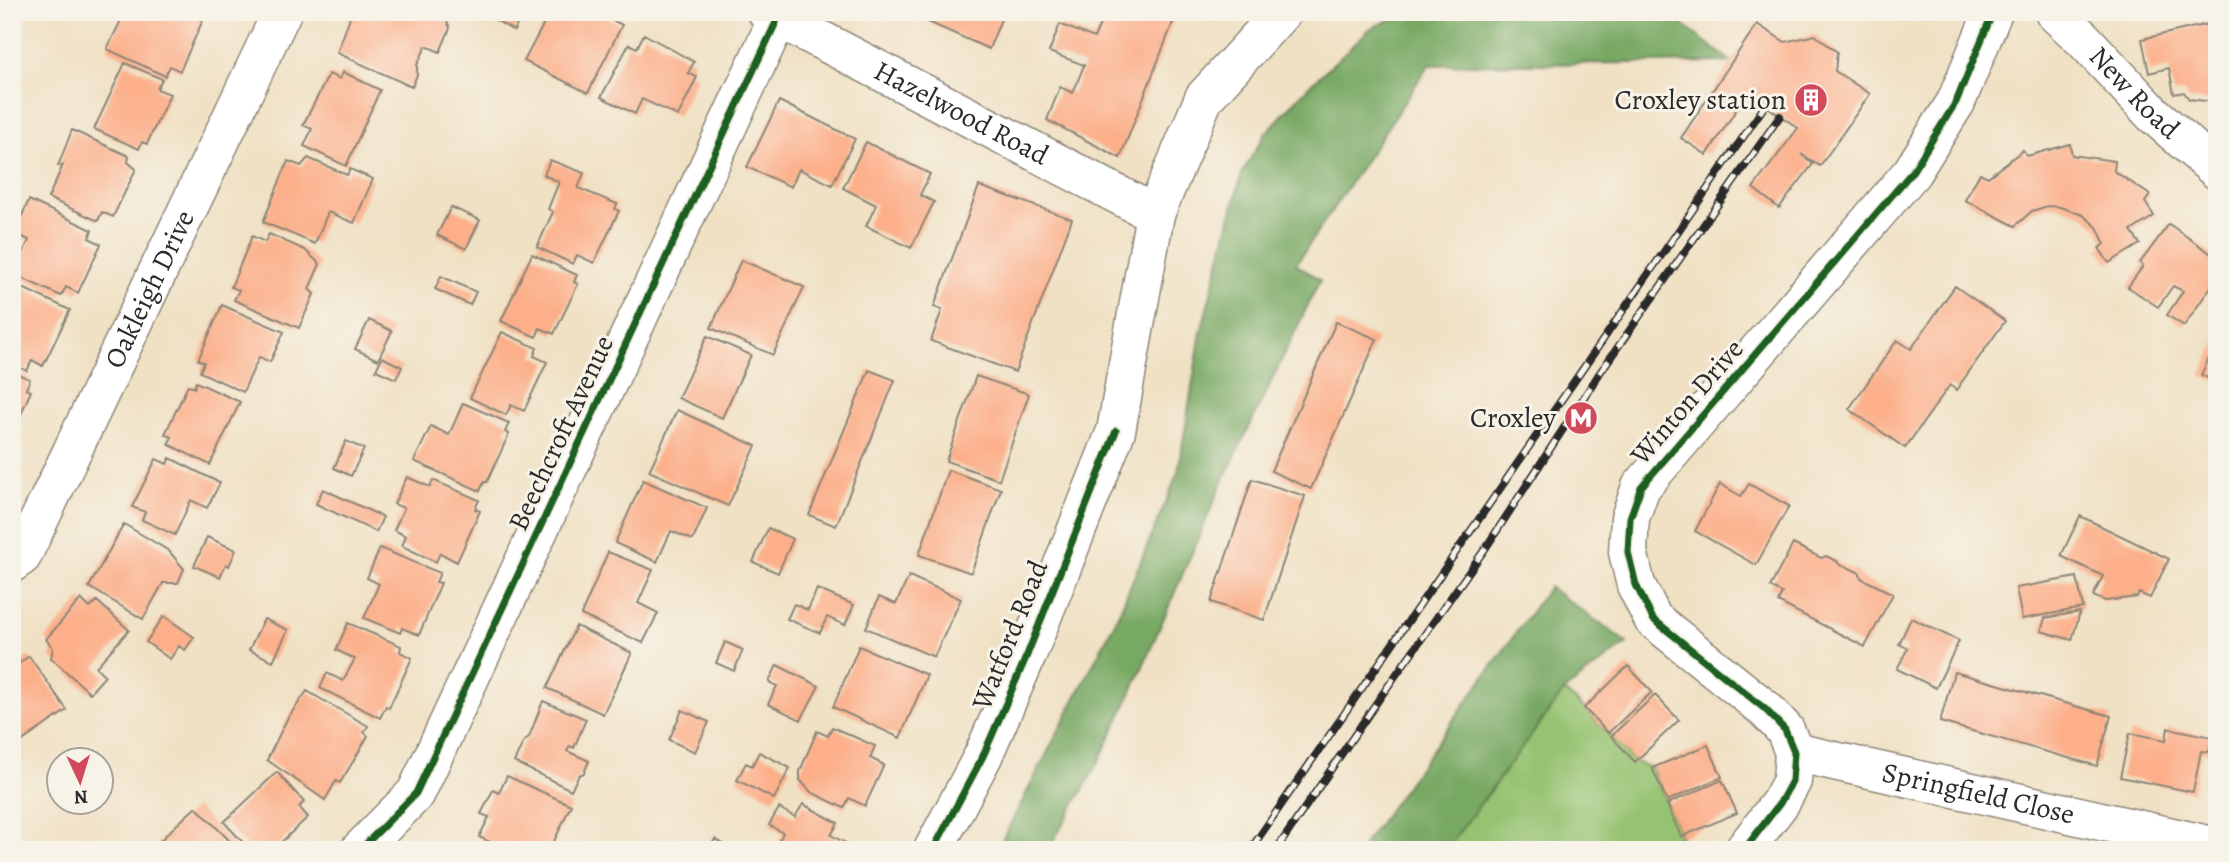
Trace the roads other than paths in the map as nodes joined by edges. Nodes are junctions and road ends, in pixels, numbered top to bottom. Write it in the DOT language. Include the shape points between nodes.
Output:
graph roads {
  1 [pos="282,12"];
  2 [pos="1282,12"];
  3 [pos="1993,12"];
  4 [pos="2054,12"];
  5 [pos="772,15"];
  6 [pos="2217,170"];
  7 [pos="1155,214"];
  8 [pos="12,563"];
  9 [pos="1794,752"];
  10 [pos="2208,847"];
  11 [pos="360,850"];
  12 [pos="933,850"];
  13 [pos="1744,850"];
  1 -- 8 [label="street, Oakleigh Drive" via="22,556"];
  2 -- 7 [label="street, Watford Road" via="1204,98"];
  3 -- 9 [label="street, Winton Drive" via="1956,102 1912,172 1641,487 1630,518 1628,552 1636,585 1653,618 1765,709 1785,730"];
  4 -- 6 [label="street, New Road" via="2153,114"];
  5 -- 7 [label="street, Hazelwood Road"];
  5 -- 11 [label="street, Beechcroft Avenue" via="416,793"];
  7 -- 12 [label="street, Watford Road" via="1116,431 1027,655 983,755"];
  9 -- 10 [label="street, Springfield Close"];
  9 -- 13 [label="street" via="1792,781"];
}
